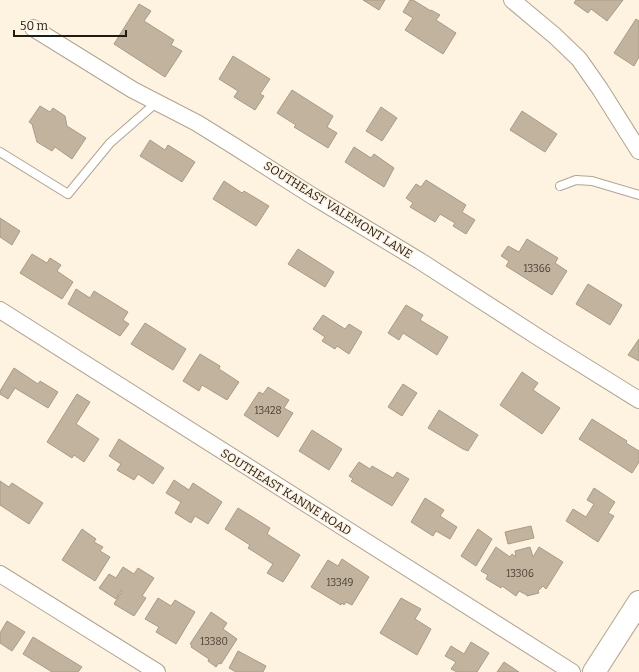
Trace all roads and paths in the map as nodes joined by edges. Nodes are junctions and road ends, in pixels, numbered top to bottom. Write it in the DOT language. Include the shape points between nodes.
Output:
graph roads {
  1 [pos="512,0"];
  2 [pos="33,28"];
  3 [pos="157,102"];
  4 [pos="639,151"];
  5 [pos="0,152"];
  6 [pos="560,186"];
  7 [pos="639,195"];
  8 [pos="0,310"];
  9 [pos="639,400"];
  10 [pos="0,574"];
  11 [pos="639,602"];
  12 [pos="157,672"];
  13 [pos="572,672"];
  14 [pos="594,672"];
  1 -- 4 [label="street" via="579,59"];
  2 -- 3 [label="street, SOUTHEAST VALEMONT LANE"];
  3 -- 5 [label="lane" via="110,144 68,194"];
  3 -- 9 [label="street, SOUTHEAST VALEMONT LANE" via="420,261"];
  6 -- 7 [label="lane" via="576,180 592,181"];
  8 -- 13 [label="street, SOUTHEAST KANNE ROAD"];
  10 -- 12 [label="street"];
  11 -- 14 [label="street"];
}
